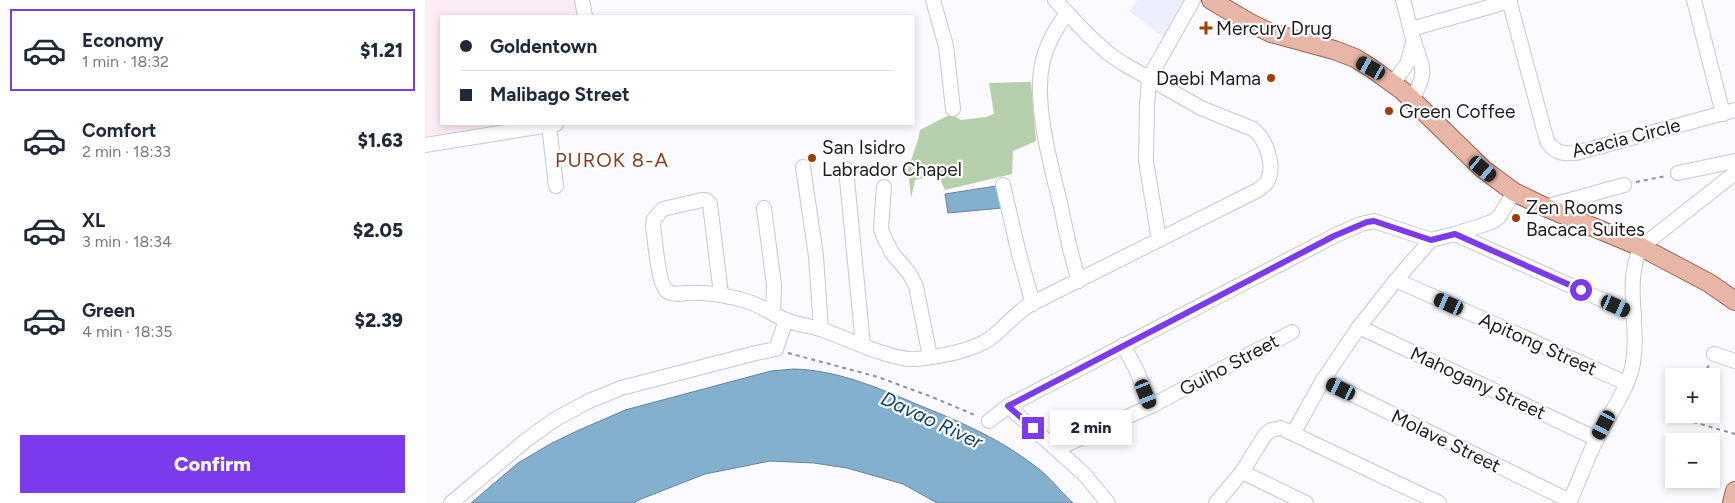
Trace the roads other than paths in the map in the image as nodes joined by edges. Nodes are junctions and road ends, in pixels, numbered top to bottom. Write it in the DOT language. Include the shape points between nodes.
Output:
graph roads {
  1 [pos="582,0"];
  2 [pos="933,0"];
  3 [pos="1055,0"];
  4 [pos="1193,0"];
  5 [pos="1211,0"];
  6 [pos="1403,0"];
  7 [pos="1509,0"];
  8 [pos="1694,0"];
  9 [pos="1067,13"];
  10 [pos="585,15"];
  11 [pos="1412,35"];
  12 [pos="1149,78"];
  13 [pos="1393,83"];
  14 [pos="1412,99"];
  15 [pos="953,109"];
  16 [pos="1729,112"];
  17 [pos="547,125"];
  18 [pos="553,125"];
  19 [pos="425,145"];
  20 [pos="1735,161"];
  21 [pos="803,167"];
  22 [pos="846,169"];
  23 [pos="1678,173"];
  24 [pos="1735,173"];
  25 [pos="1624,184"];
  26 [pos="1003,185"];
  27 [pos="556,186"];
  28 [pos="884,187"];
  29 [pos="1514,192"];
  30 [pos="1545,207"];
  31 [pos="765,208"];
  32 [pos="1455,234"];
  33 [pos="1159,240"];
  34 [pos="1431,240"];
  35 [pos="1641,247"];
  36 [pos="1396,280"];
  37 [pos="1079,281"];
  38 [pos="721,294"];
  39 [pos="1735,301"];
  40 [pos="1033,304"];
  41 [pos="773,313"];
  42 [pos="1634,314"];
  43 [pos="786,320"];
  44 [pos="1359,327"];
  45 [pos="821,329"];
  46 [pos="1292,332"];
  47 [pos="863,344"];
  48 [pos="1123,345"];
  49 [pos="1714,354"];
  50 [pos="930,357"];
  51 [pos="1735,361"];
  52 [pos="1323,380"];
  53 [pos="1626,383"];
  54 [pos="1008,406"];
  55 [pos="1151,406"];
  56 [pos="989,421"];
  57 [pos="1294,432"];
  58 [pos="1597,439"];
  59 [pos="1057,449"];
  60 [pos="1242,472"];
  61 [pos="1735,491"];
  62 [pos="1569,502"];
  63 [pos="451,503"];
  64 [pos="1108,503"];
  65 [pos="1216,503"];
  66 [pos="1306,503"];
  67 [pos="1439,503"];
  68 [pos="1732,503"];
  1 -- 10 [label="street"];
  2 -- 15 [label="street" via="946,46"];
  3 -- 9 [label="street"];
  4 -- 12 [label="street"];
  5 -- 13 [label="main road" via="1271,33 1355,58"];
  6 -- 11 [label="street"];
  7 -- 11 [label="street"];
  7 -- 16 [label="street, Acacia Circle" via="1547,141 1559,153 1576,153"];
  8 -- 16 [label="street"];
  9 -- 12 [label="street" via="1108,53"];
  9 -- 37 [label="street" via="1055,28 1042,64 1041,103 1055,185"];
  11 -- 13 [label="street" via="1407,64"];
  11 -- 14 [label="street" via="1422,69 1420,84"];
  12 -- 33 [label="street" via="1146,161"];
  12 -- 33 [label="street" via="1201,108 1253,129 1263,139 1270,162 1268,181 1258,190"];
  13 -- 14 [label="main road"];
  14 -- 29 [label="main road" via="1483,169"];
  17 -- 19 [label="street"];
  18 -- 27 [label="street"];
  20 -- 23 [label="street"];
  21 -- 45 [label="street" via="816,256"];
  22 -- 47 [label="street"];
  24 -- 35 [label="street"];
  25 -- 30 [label="street"];
  26 -- 40 [label="street"];
  28 -- 50 [label="street" via="881,228 892,253 916,286"];
  29 -- 30 [label="main road"];
  29 -- 32 [label="street" via="1492,222"];
  30 -- 35 [label="main road"];
  31 -- 41 [label="street" via="774,286"];
  32 -- 34 [label="street"];
  32 -- 42 [label="street"];
  33 -- 37 [label="street"];
  34 -- 36 [label="street"];
  34 -- 48 [label="street" via="1374,221 1367,222"];
  35 -- 39 [label="main road" via="1709,282"];
  35 -- 42 [label="street" via="1633,274"];
  36 -- 44 [label="street"];
  36 -- 53 [label="street, Apitong Street"];
  37 -- 40 [label="street"];
  38 -- 38 [label="street" via="674,294 663,286 653,226 654,219 663,209 702,200 710,204"];
  38 -- 41 [label="street"];
  40 -- 50 [label="street" via="984,343"];
  41 -- 43 [label="street"];
  42 -- 53 [label="street" via="1632,368"];
  43 -- 45 [label="street"];
  43 -- 63 [label="street" via="776,350 621,388 553,420"];
  44 -- 52 [label="street"];
  44 -- 58 [label="street, Mahogany Street"];
  45 -- 47 [label="street"];
  46 -- 55 [label="street, Guiho Street"];
  47 -- 50 [label="street" via="906,359"];
  48 -- 54 [label="street"];
  48 -- 55 [label="street"];
  49 -- 51 [label="street"];
  52 -- 57 [label="street"];
  52 -- 62 [label="street, Molave Street"];
  53 -- 58 [label="street"];
  54 -- 56 [label="street"];
  54 -- 59 [label="street"];
  55 -- 59 [label="street, Guiho Street"];
  57 -- 60 [label="street" via="1281,428 1271,430 1260,441"];
  57 -- 67 [label="street"];
  58 -- 62 [label="street"];
  59 -- 64 [label="street"];
  60 -- 65 [label="street"];
  60 -- 66 [label="street"];
  61 -- 68 [label="main road"];
}
